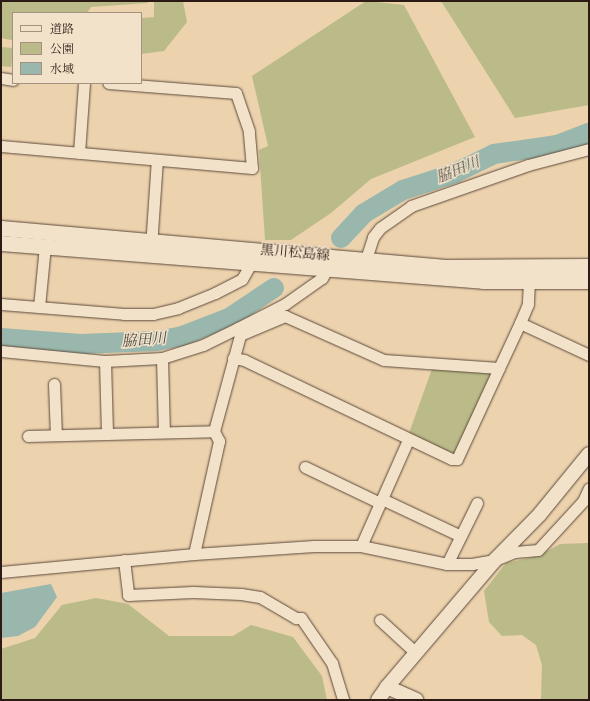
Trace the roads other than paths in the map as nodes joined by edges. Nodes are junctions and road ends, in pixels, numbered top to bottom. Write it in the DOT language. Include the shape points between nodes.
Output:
graph roads {
  1 [pos="1,78"];
  2 [pos="12,80"];
  3 [pos="84,84"];
  4 [pos="121,84"];
  5 [pos="1,146"];
  6 [pos="589,149"];
  7 [pos="79,153"];
  8 [pos="158,160"];
  9 [pos="1,228"];
  10 [pos="1,243"];
  11 [pos="45,246"];
  12 [pos="151,247"];
  13 [pos="366,260"];
  14 [pos="252,262"];
  15 [pos="589,266"];
  16 [pos="327,269"];
  17 [pos="589,281"];
  18 [pos="529,282"];
  19 [pos="1,304"];
  20 [pos="39,307"];
  21 [pos="520,323"];
  22 [pos="239,331"];
  23 [pos="1,351"];
  24 [pos="589,354"];
  25 [pos="162,358"];
  26 [pos="233,358"];
  27 [pos="105,361"];
  28 [pos="499,368"];
  29 [pos="54,384"];
  30 [pos="214,431"];
  31 [pos="164,432"];
  32 [pos="107,434"];
  33 [pos="56,435"];
  34 [pos="28,436"];
  35 [pos="408,440"];
  36 [pos="589,454"];
  37 [pos="305,467"];
  38 [pos="589,488"];
  39 [pos="381,501"];
  40 [pos="477,503"];
  41 [pos="461,536"];
  42 [pos="361,546"];
  43 [pos="194,554"];
  44 [pos="124,560"];
  45 [pos="495,560"];
  46 [pos="447,564"];
  47 [pos="1,572"];
  48 [pos="380,620"];
  49 [pos="416,653"];
  50 [pos="386,687"];
  51 [pos="343,700"];
  52 [pos="378,700"];
  53 [pos="416,700"];
  1 -- 2 [label="street"];
  3 -- 7 [label="street"];
  4 -- 8 [label="street" via="236,93 249,131 252,168"];
  5 -- 7 [label="street"];
  6 -- 13 [label="street" via="528,165 411,206 380,228 373,237"];
  7 -- 8 [label="street"];
  8 -- 12 [label="street"];
  9 -- 12 [label="main road, 黒川松島線"];
  10 -- 11 [label="main road, 黒川松島線"];
  11 -- 12 [label="main road, 黒川松島線"];
  11 -- 20 [label="street"];
  12 -- 13 [label="main road, 黒川松島線"];
  12 -- 14 [label="main road, 黒川松島線"];
  13 -- 15 [label="main road, 黒川松島線" via="445,267"];
  14 -- 16 [label="main road, 黒川松島線"];
  14 -- 20 [label="street" via="242,279 178,308 153,314"];
  16 -- 18 [label="main road, 黒川松島線" via="459,280"];
  16 -- 22 [label="street" via="322,278 285,304"];
  17 -- 18 [label="main road, 黒川松島線"];
  18 -- 21 [label="street" via="528,304"];
  19 -- 20 [label="street"];
  21 -- 24 [label="street"];
  21 -- 28 [label="street"];
  22 -- 25 [label="street" via="203,346"];
  22 -- 26 [label="street"];
  22 -- 28 [label="street" via="285,316 384,360"];
  23 -- 27 [label="street"];
  25 -- 27 [label="street"];
  25 -- 31 [label="street"];
  26 -- 30 [label="street"];
  26 -- 35 [label="street" via="244,360"];
  27 -- 32 [label="street"];
  28 -- 35 [label="street" via="457,459"];
  29 -- 33 [label="street"];
  30 -- 31 [label="street"];
  30 -- 43 [label="street" via="219,442"];
  31 -- 32 [label="street"];
  32 -- 33 [label="street"];
  33 -- 34 [label="street"];
  35 -- 39 [label="street"];
  36 -- 45 [label="street" via="540,514"];
  37 -- 39 [label="street"];
  38 -- 45 [label="street" via="583,501 538,550 515,552"];
  39 -- 41 [label="street"];
  39 -- 42 [label="street"];
  40 -- 41 [label="street"];
  41 -- 46 [label="street"];
  42 -- 43 [label="street"];
  42 -- 46 [label="street"];
  43 -- 44 [label="street"];
  44 -- 47 [label="street"];
  44 -- 51 [label="street" via="128,595 193,592 241,594 260,598 296,618 301,618 332,663"];
  45 -- 46 [label="street" via="472,564"];
  45 -- 49 [label="street"];
  48 -- 49 [label="street"];
  49 -- 50 [label="street"];
  50 -- 52 [label="street"];
  50 -- 53 [label="street"];
}
